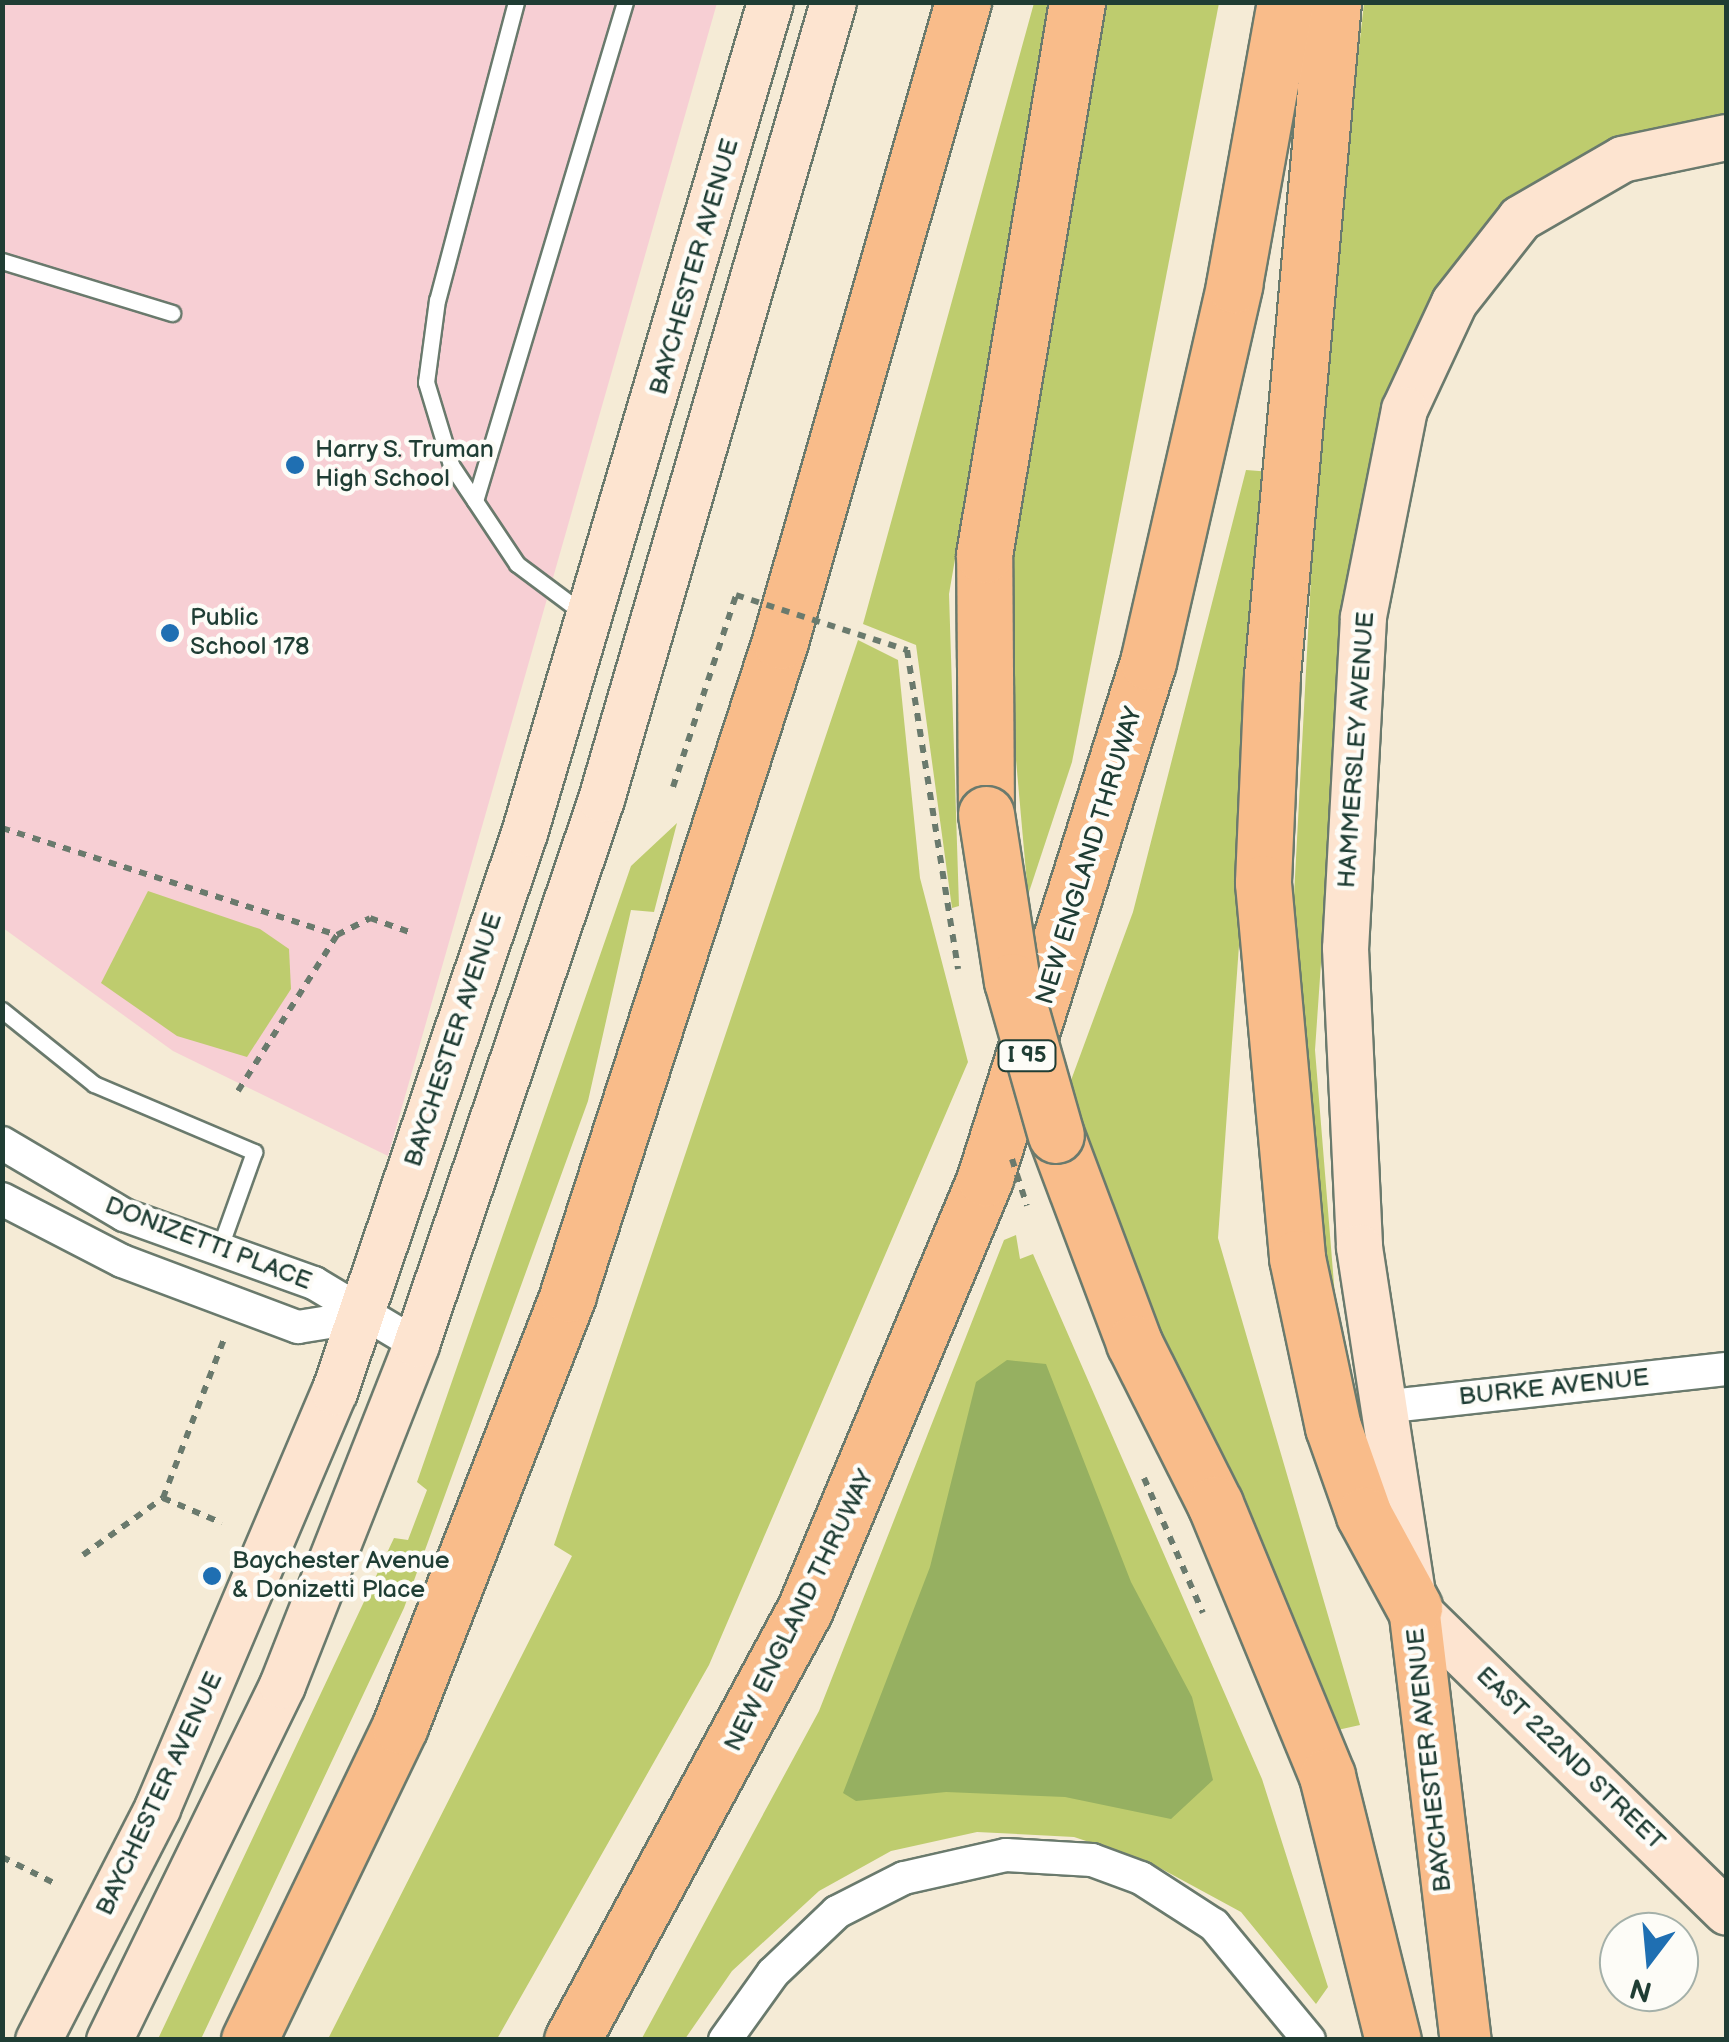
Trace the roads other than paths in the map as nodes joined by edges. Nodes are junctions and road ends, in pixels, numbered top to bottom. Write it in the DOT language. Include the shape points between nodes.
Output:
graph roads {
  1 [pos="516,2"];
  2 [pos="625,2"];
  3 [pos="770,2"];
  4 [pos="834,2"];
  5 [pos="963,2"];
  6 [pos="1077,2"];
  7 [pos="1284,2"];
  8 [pos="1333,2"];
  9 [pos="1726,136"];
  10 [pos="2,261"];
  11 [pos="172,313"];
  12 [pos="475,501"];
  13 [pos="591,620"];
  14 [pos="2,1010"];
  15 [pos="2,1143"];
  16 [pos="2,1199"];
  17 [pos="218,1252"];
  18 [pos="360,1317"];
  19 [pos="416,1344"];
  20 [pos="1726,1369"];
  21 [pos="1382,1407"];
  22 [pos="1390,1481"];
  23 [pos="1414,1607"];
  24 [pos="1726,1911"];
  25 [pos="38,2040"];
  26 [pos="109,2040"];
  27 [pos="249,2040"];
  28 [pos="572,2040"];
  29 [pos="725,2040"];
  30 [pos="1309,2040"];
  31 [pos="1393,2040"];
  32 [pos="1466,2040"];
  1 -- 12 [label="lane" via="437,300 426,382 451,465"];
  2 -- 12 [label="lane"];
  3 -- 13 [label="main road, BAYCHESTER AVENUE"];
  4 -- 19 [label="main road" via="601,799"];
  5 -- 27 [label="highway" via="780,641 568,1294 400,1726"];
  6 -- 31 [label="highway, bridge" via="986,538 986,814 1012,981 1056,1135 1134,1343 1222,1520 1326,1776"];
  7 -- 28 [label="highway, NEW ENGLAND THRUWAY / I 95" via="1230,304 1148,662 985,1178 806,1609"];
  8 -- 23 [label="highway" via="1272,675 1264,883 1297,1258 1333,1427 1364,1515"];
  9 -- 21 [label="main road, HAMMERSLEY AVENUE" via="1622,159 1520,218 1454,302 1404,409 1363,617 1344,948 1359,1247"];
  10 -- 11 [label="lane"];
  12 -- 13 [label="lane" via="517,564"];
  13 -- 18 [label="main road, BAYCHESTER AVENUE"];
  14 -- 17 [label="lane" via="94,1084 254,1152"];
  15 -- 17 [label="street, DONIZETTI PLACE" via="124,1215"];
  16 -- 18 [label="street, DONIZETTI PLACE" via="122,1262 298,1326"];
  17 -- 18 [label="street, DONIZETTI PLACE" via="314,1283"];
  18 -- 19 [label="street, DONIZETTI PLACE"];
  18 -- 25 [label="main road, BAYCHESTER AVENUE" via="250,1602"];
  19 -- 26 [label="main road" via="282,1685"];
  20 -- 21 [label="street, BURKE AVENUE"];
  21 -- 22 [label="main road, HAMMERSLEY AVENUE"];
  22 -- 23 [label="main road, BAYCHESTER AVENUE"];
  23 -- 24 [label="main road, EAST 222ND STREET"];
  23 -- 32 [label="main road, BAYCHESTER AVENUE"];
  29 -- 30 [label="street" via="773,1973 837,1912 904,1878 1006,1855 1092,1860 1141,1878 1214,1925"];
}
